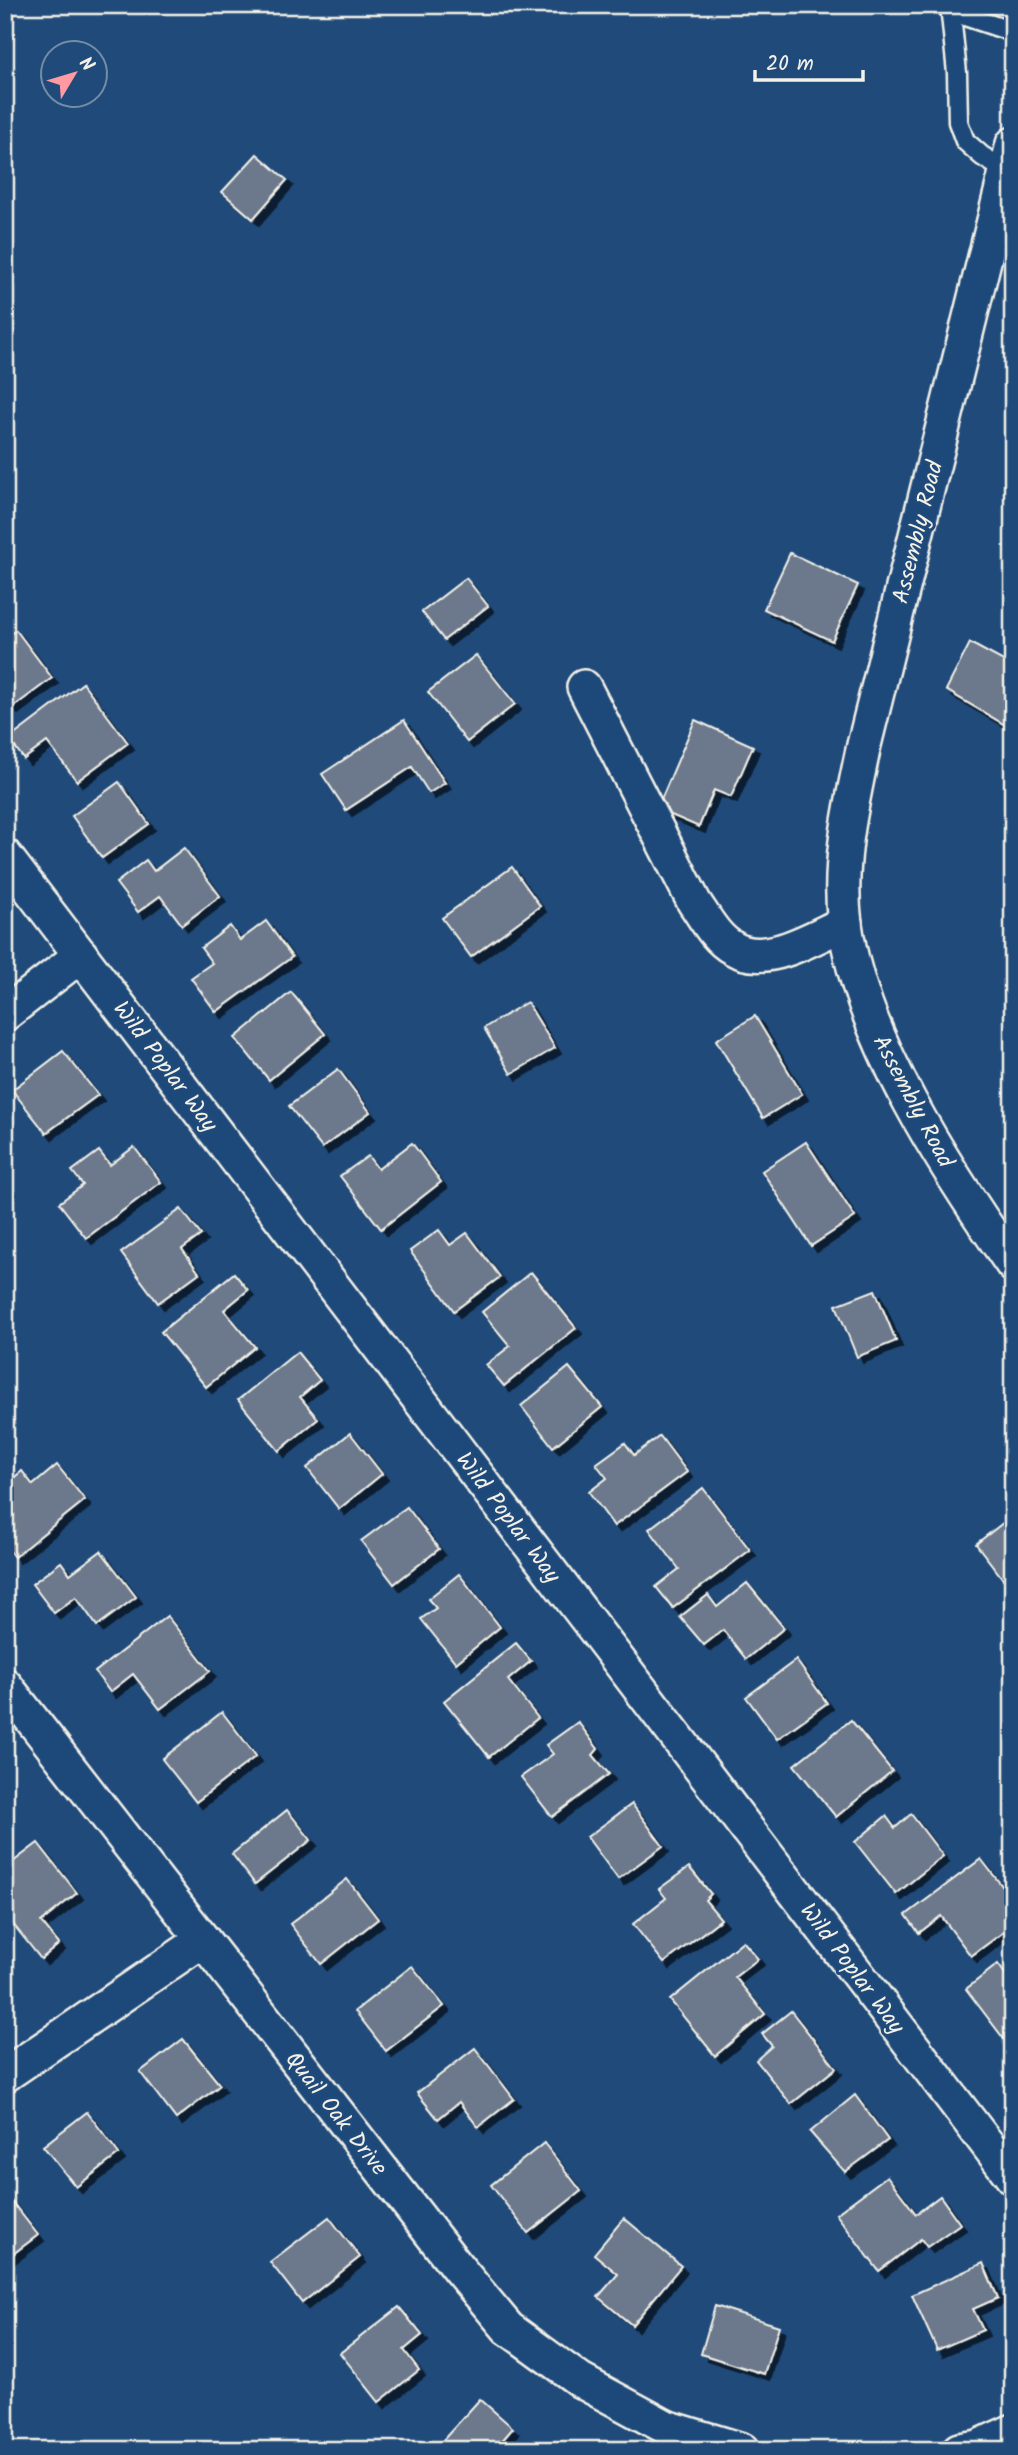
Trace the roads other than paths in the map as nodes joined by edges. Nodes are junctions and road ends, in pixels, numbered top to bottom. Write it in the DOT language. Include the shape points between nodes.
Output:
graph roads {
  1 [pos="950,8"];
  2 [pos="1013,32"];
  3 [pos="1010,158"];
  4 [pos="1005,213"];
  5 [pos="584,687"];
  6 [pos="5,856"];
  7 [pos="845,923"];
  8 [pos="81,955"];
  9 [pos="5,1014"];
  10 [pos="1013,1265"];
  11 [pos="5,1685"];
  12 [pos="203,1940"];
  13 [pos="5,2075"];
  14 [pos="1013,2178"];
  15 [pos="1013,2431"];
  16 [pos="742,2450"];
  17 [pos="959,2450"];
  1 -- 2 [label="lane"];
  1 -- 3 [label="lane" via="958,122 965,141 982,156"];
  3 -- 4 [label="street, Assembly Road"];
  4 -- 7 [label="street, Assembly Road" via="864,745 846,850"];
  5 -- 7 [label="street" via="694,902 731,947 751,956 773,954"];
  6 -- 8 [label="street, Wild Poplar Way"];
  7 -- 10 [label="street, Assembly Road" via="862,993 896,1073 955,1177"];
  8 -- 9 [label="street"];
  8 -- 14 [label="street, Wild Poplar Way"];
  11 -- 12 [label="street, Quail Oak Drive"];
  12 -- 13 [label="street"];
  12 -- 16 [label="street, Quail Oak Drive" via="508,2328 581,2381 666,2427"];
  15 -- 17 [label="street"];
}
